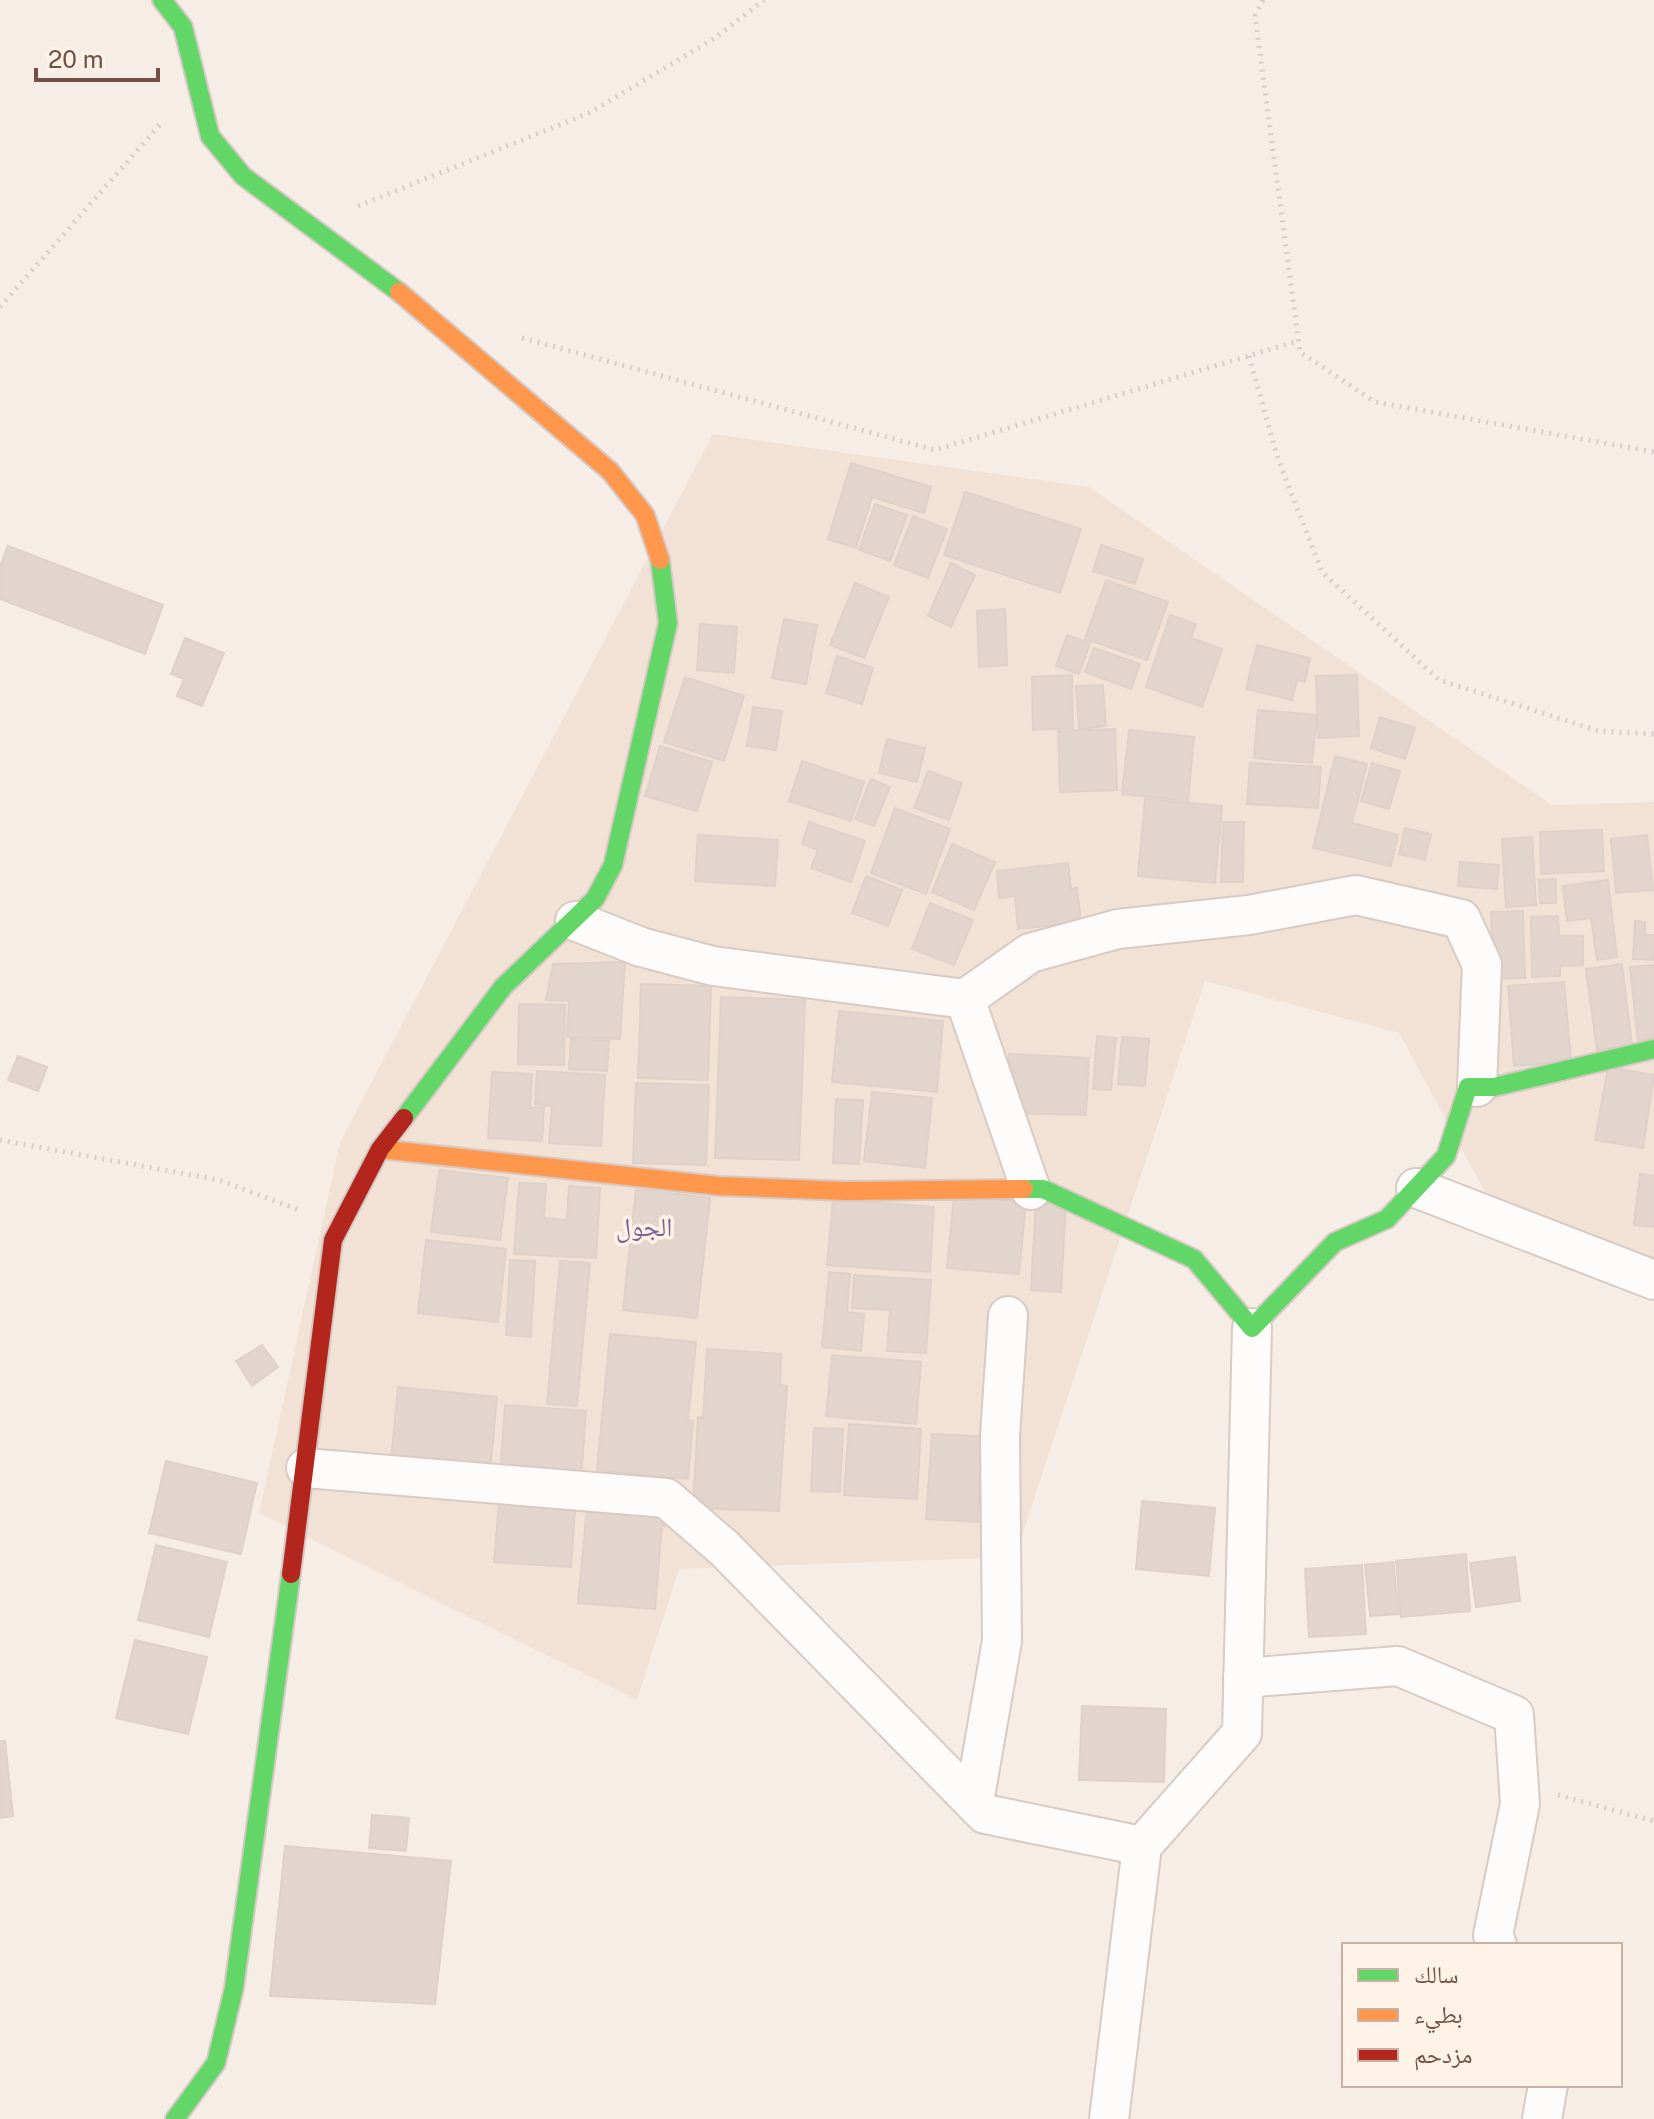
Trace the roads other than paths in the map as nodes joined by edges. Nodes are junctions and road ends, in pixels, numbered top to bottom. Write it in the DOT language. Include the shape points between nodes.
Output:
graph roads {
  1 [pos="162,0"];
  2 [pos="575,921"];
  3 [pos="965,999"];
  4 [pos="1654,1049"];
  5 [pos="1477,1087"];
  6 [pos="380,1149"];
  7 [pos="1416,1188"];
  8 [pos="1031,1190"];
  9 [pos="1654,1280"];
  10 [pos="1008,1316"];
  11 [pos="1252,1328"];
  12 [pos="306,1468"];
  13 [pos="1243,1678"];
  14 [pos="974,1802"];
  15 [pos="1142,1846"];
  16 [pos="1496,1943"];
  17 [pos="1548,2087"];
  18 [pos="175,2119"];
  19 [pos="1109,2119"];
  20 [pos="1542,2119"];
  1 -- 2 [label="street" via="183,27 210,136 243,176 418,307 610,471 645,515 663,570 668,623 613,865 595,899"];
  2 -- 3 [label="street" via="641,947 713,966"];
  2 -- 6 [label="street" via="503,987"];
  3 -- 5 [label="street" via="1030,953 1118,929 1249,915 1356,895 1461,919 1482,965"];
  3 -- 8 [label="street"];
  4 -- 5 [label="street" via="1614,1062"];
  5 -- 7 [label="street" via="1468,1087 1446,1156"];
  6 -- 8 [label="street" via="677,1183 846,1191"];
  6 -- 12 [label="street" via="333,1240"];
  7 -- 9 [label="street"];
  7 -- 11 [label="street" via="1387,1219 1335,1242"];
  8 -- 11 [label="street" via="1043,1189 1194,1259"];
  10 -- 14 [label="street" via="1000,1436 1002,1641"];
  11 -- 13 [label="street"];
  12 -- 14 [label="street" via="666,1498 724,1548"];
  12 -- 18 [label="street" via="234,1988 216,2063"];
  13 -- 15 [label="street" via="1242,1733"];
  13 -- 16 [label="street" via="1398,1666 1514,1715 1520,1804 1493,1935"];
  14 -- 15 [label="street" via="985,1814"];
  15 -- 19 [label="street"];
  17 -- 20 [label="street"];
}
